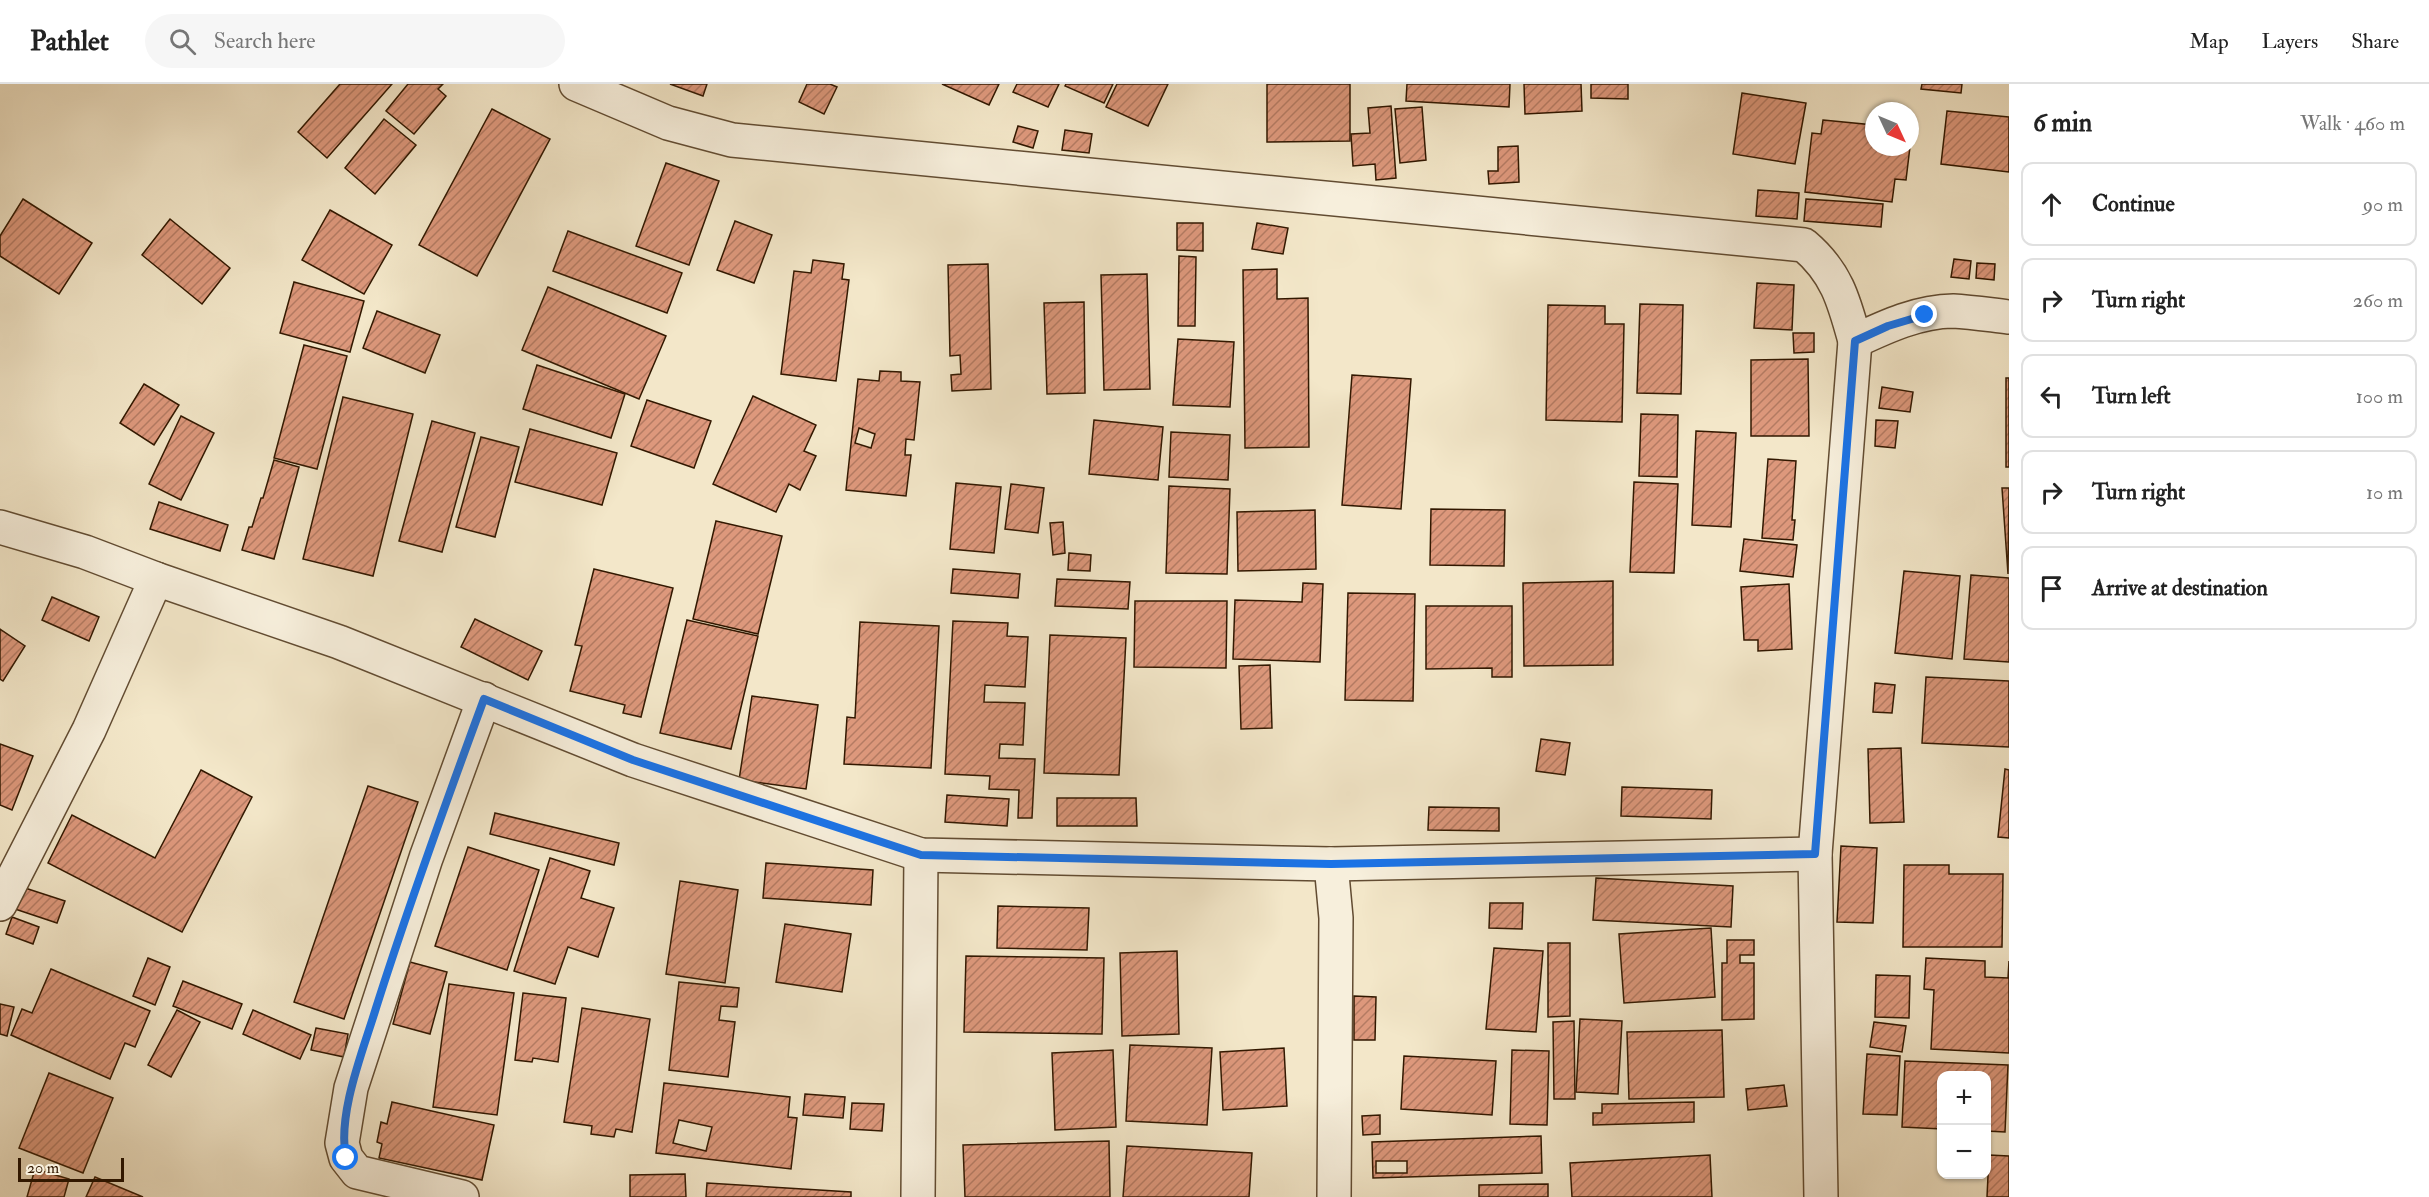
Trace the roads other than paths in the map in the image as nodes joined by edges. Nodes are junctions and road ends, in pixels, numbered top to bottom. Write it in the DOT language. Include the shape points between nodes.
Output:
graph roads {
  1 [pos="576,84"];
  2 [pos="2009,317"];
  3 [pos="1855,341"];
  4 [pos="0,527"];
  5 [pos="156,579"];
  6 [pos="484,699"];
  7 [pos="1815,854"];
  8 [pos="921,855"];
  9 [pos="1331,864"];
  10 [pos="0,904"];
  11 [pos="462,1197"];
  12 [pos="918,1197"];
  13 [pos="1334,1197"];
  14 [pos="1821,1197"];
  1 -- 3 [label="street" via="668,123 732,140 1804,245 1820,259 1843,296"];
  2 -- 3 [label="street" via="1951,311 1925,315"];
  3 -- 7 [label="street"];
  4 -- 5 [label="street" via="85,552"];
  5 -- 6 [label="street" via="339,642"];
  5 -- 10 [label="street" via="89,730"];
  6 -- 8 [label="street" via="633,760"];
  6 -- 11 [label="street" via="385,981 351,1088 342,1143 346,1158 357,1172"];
  7 -- 9 [label="street"];
  7 -- 14 [label="street"];
  8 -- 9 [label="street"];
  8 -- 12 [label="street"];
  9 -- 13 [label="street" via="1336,918"];
}
